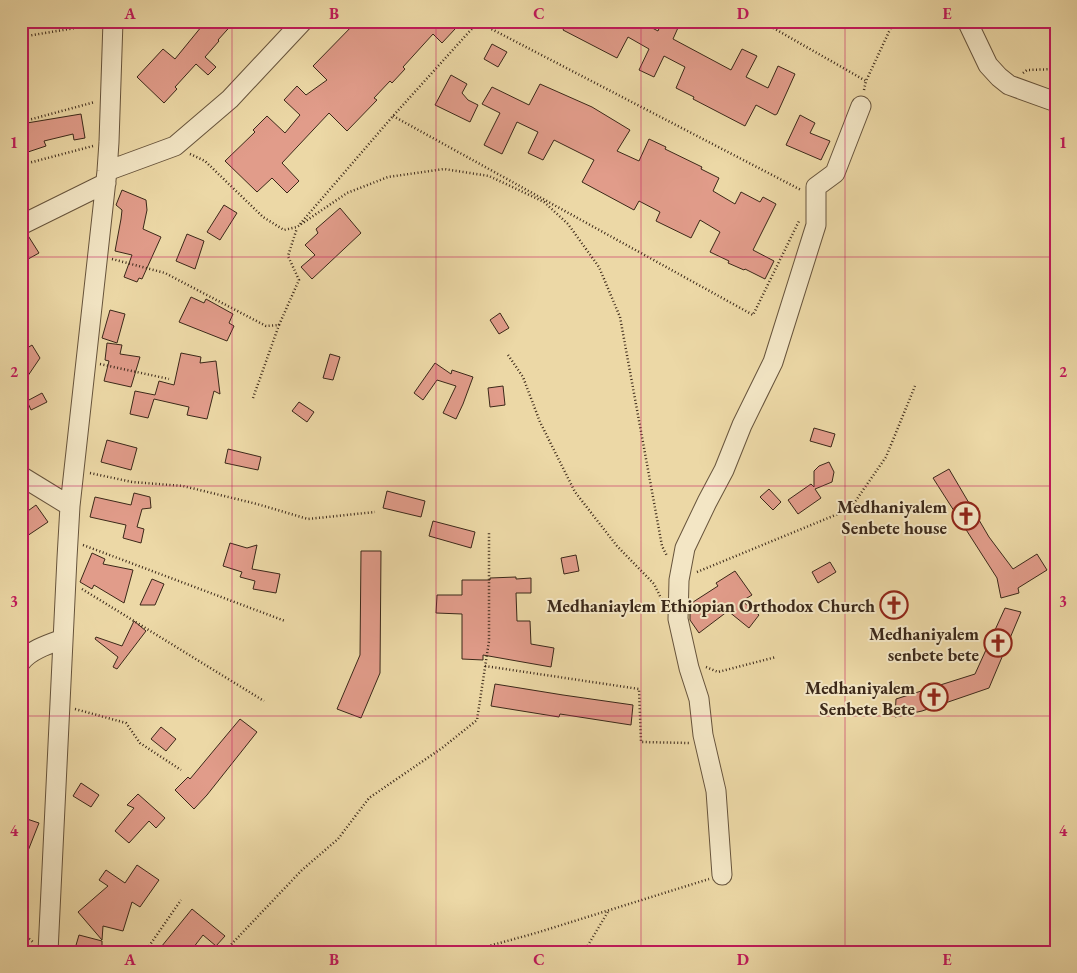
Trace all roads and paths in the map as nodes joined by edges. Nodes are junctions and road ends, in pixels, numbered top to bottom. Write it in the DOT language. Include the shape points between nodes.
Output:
graph roads {
  1 [pos="113,21"];
  2 [pos="303,21"];
  3 [pos="761,21"];
  4 [pos="894,21"];
  5 [pos="967,21"];
  6 [pos="477,22"];
  7 [pos="21,37"];
  8 [pos="1056,69"];
  9 [pos="866,81"];
  10 [pos="1009,85"];
  11 [pos="111,98"];
  12 [pos="1056,102"];
  13 [pos="861,106"];
  14 [pos="393,116"];
  15 [pos="21,122"];
  16 [pos="109,142"];
  17 [pos="175,146"];
  18 [pos="21,165"];
  19 [pos="106,177"];
  20 [pos="803,191"];
  21 [pos="799,221"];
  22 [pos="21,225"];
  23 [pos="297,227"];
  24 [pos="98,255"];
  25 [pos="279,325"];
  26 [pos="508,354"];
  27 [pos="86,361"];
  28 [pos="169,379"];
  29 [pos="915,386"];
  30 [pos="253,398"];
  31 [pos="74,469"];
  32 [pos="21,476"];
  33 [pos="70,506"];
  34 [pos="375,512"];
  35 [pos="489,533"];
  36 [pos="68,539"];
  37 [pos="66,579"];
  38 [pos="679,580"];
  39 [pos="662,600"];
  40 [pos="285,621"];
  41 [pos="63,639"];
  42 [pos="776,657"];
  43 [pos="687,659"];
  44 [pos="21,662"];
  45 [pos="485,666"];
  46 [pos="264,701"];
  47 [pos="60,705"];
  48 [pos="705,743"];
  49 [pos="181,770"];
  50 [pos="722,874"];
  51 [pos="181,900"];
  52 [pos="609,910"];
  53 [pos="48,952"];
  54 [pos="145,952"];
  55 [pos="224,952"];
  56 [pos="467,952"];
  57 [pos="584,952"];
  1 -- 7 [label="path"];
  1 -- 11 [label="street"];
  2 -- 17 [label="street" via="230,99"];
  3 -- 9 [label="path"];
  4 -- 9 [label="path"];
  5 -- 10 [label="street" via="988,65"];
  6 -- 14 [label="path"];
  6 -- 20 [label="path"];
  8 -- 10 [label="path" via="1027,70"];
  9 -- 13 [label="path"];
  10 -- 12 [label="street"];
  11 -- 15 [label="path"];
  11 -- 16 [label="street"];
  13 -- 38 [label="street" via="835,173 816,187 816,225 772,362 685,548"];
  14 -- 21 [label="path" via="753,315"];
  14 -- 23 [label="path"];
  16 -- 18 [label="path"];
  16 -- 19 [label="street"];
  17 -- 19 [label="street"];
  17 -- 23 [label="path" via="205,161 263,217 284,230"];
  19 -- 22 [label="street"];
  19 -- 24 [label="street"];
  23 -- 25 [label="path" via="288,256 299,280"];
  23 -- 38 [label="path" via="347,193 388,177 444,169 489,176 544,202 568,224 599,267 620,316 662,546"];
  24 -- 25 [label="path" via="165,273 266,326"];
  24 -- 27 [label="street"];
  25 -- 30 [label="path"];
  26 -- 39 [label="path" via="523,377 540,422 575,492 617,546 654,584"];
  27 -- 28 [label="path"];
  27 -- 31 [label="street"];
  29 -- 38 [label="path" via="886,457 850,509"];
  31 -- 33 [label="street"];
  31 -- 34 [label="path" via="132,482 183,486 308,519"];
  32 -- 33 [label="street"];
  33 -- 36 [label="street"];
  35 -- 45 [label="path" via="489,641"];
  36 -- 37 [label="street"];
  36 -- 40 [label="path"];
  37 -- 41 [label="street"];
  37 -- 46 [label="path"];
  38 -- 43 [label="street" via="678,619"];
  41 -- 44 [label="street"];
  41 -- 47 [label="street"];
  42 -- 43 [label="path" via="718,672"];
  43 -- 48 [label="street" via="699,699"];
  45 -- 48 [label="path" via="639,689 641,742"];
  45 -- 55 [label="path" via="477,720 369,798 338,839 302,870"];
  47 -- 49 [label="path" via="126,723 140,743"];
  47 -- 53 [label="street"];
  48 -- 50 [label="street" via="716,791"];
  50 -- 52 [label="path"];
  51 -- 54 [label="path"];
  52 -- 56 [label="path"];
  52 -- 57 [label="path"];
}
